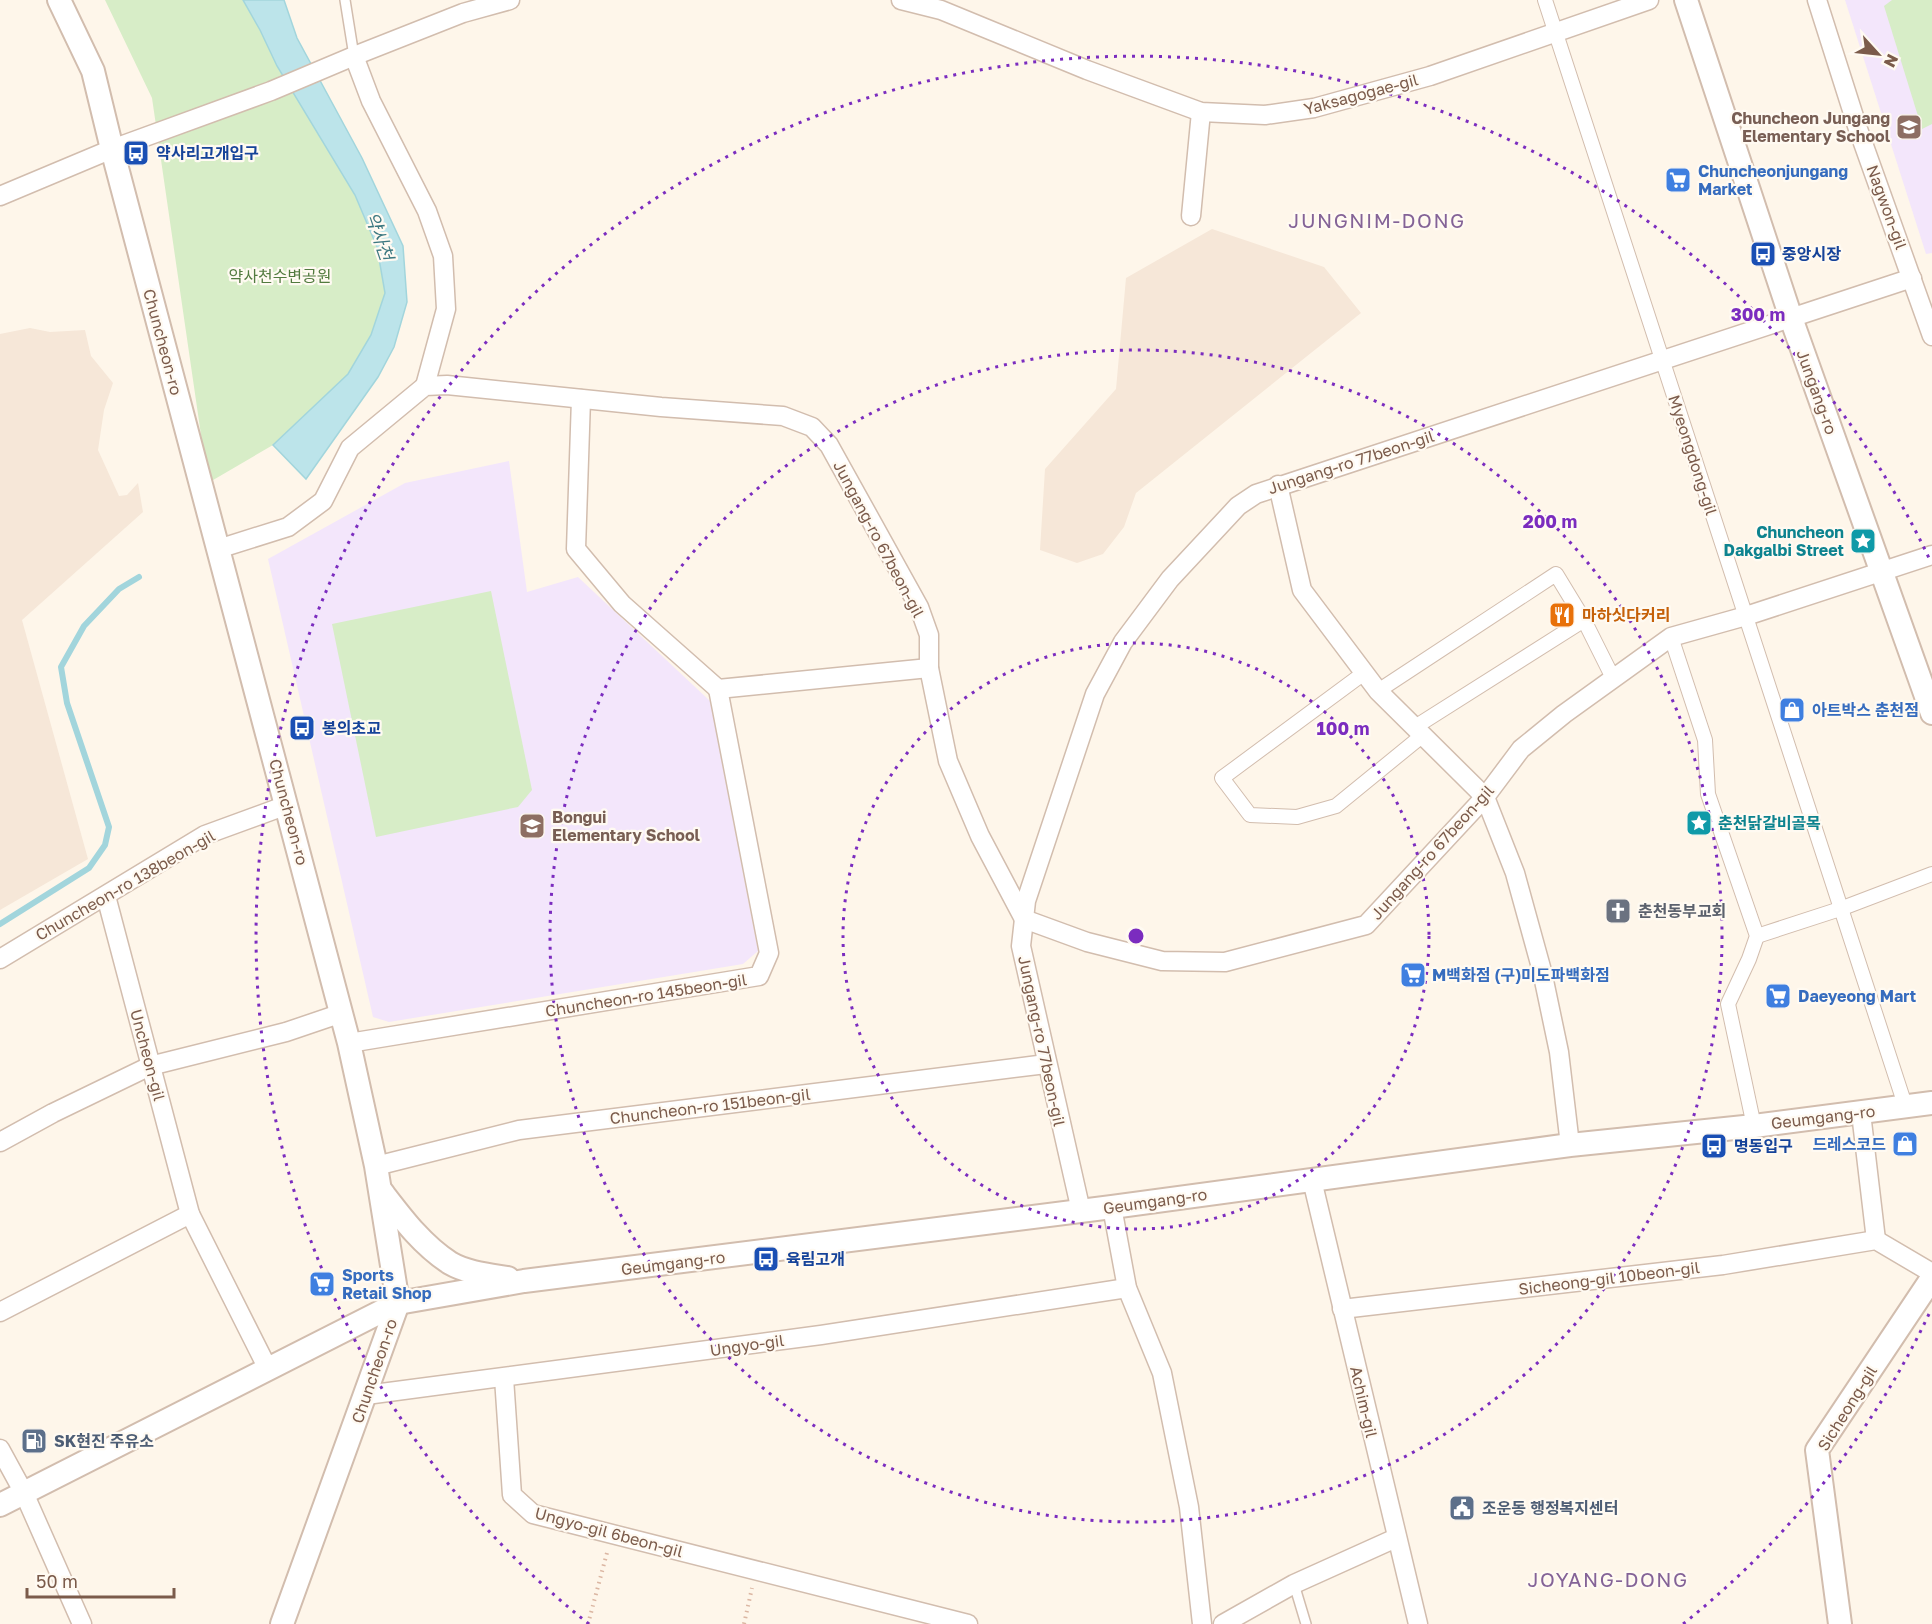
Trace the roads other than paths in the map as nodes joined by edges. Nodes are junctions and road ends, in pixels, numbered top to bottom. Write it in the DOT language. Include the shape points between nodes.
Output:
graph roads {
  1 [pos="58,0"];
  2 [pos="345,0"];
  3 [pos="510,0"];
  4 [pos="901,0"];
  5 [pos="1545,0"];
  6 [pos="1649,0"];
  7 [pos="1686,0"];
  8 [pos="1822,2"];
  9 [pos="1556,31"];
  10 [pos="346,59"];
  11 [pos="1201,112"];
  12 [pos="112,149"];
  13 [pos="0,196"];
  14 [pos="1191,216"];
  15 [pos="1912,278"];
  16 [pos="1791,318"];
  17 [pos="1932,336"];
  18 [pos="1662,360"];
  19 [pos="424,386"];
  20 [pos="581,399"];
  21 [pos="1278,485"];
  22 [pos="218,549"];
  23 [pos="1932,555"];
  24 [pos="1881,571"];
  25 [pos="1746,616"];
  26 [pos="1584,620"];
  27 [pos="1671,638"];
  28 [pos="929,668"];
  29 [pos="1364,673"];
  30 [pos="1613,678"];
  31 [pos="718,690"];
  32 [pos="1378,692"];
  33 [pos="1932,713"];
  34 [pos="1419,731"];
  35 [pos="1485,797"];
  36 [pos="287,805"];
  37 [pos="1932,874"];
  38 [pos="106,896"];
  39 [pos="1840,909"];
  40 [pos="1024,918"];
  41 [pos="1757,936"];
  42 [pos="0,959"];
  43 [pos="342,1013"];
  44 [pos="349,1043"];
  45 [pos="1046,1064"];
  46 [pos="150,1066"];
  47 [pos="1932,1104"];
  48 [pos="1906,1108"];
  49 [pos="1861,1113"];
  50 [pos="1754,1126"];
  51 [pos="0,1142"];
  52 [pos="1570,1145"];
  53 [pos="376,1166"];
  54 [pos="1312,1180"];
  55 [pos="380,1190"];
  56 [pos="1112,1207"];
  57 [pos="1081,1211"];
  58 [pos="190,1214"];
  59 [pos="1876,1240"];
  60 [pos="524,1281"];
  61 [pos="1931,1281"];
  62 [pos="1127,1288"];
  63 [pos="398,1304"];
  64 [pos="1342,1309"];
  65 [pos="0,1312"];
  66 [pos="268,1369"];
  67 [pos="504,1378"];
  68 [pos="366,1395"];
  69 [pos="0,1449"];
  70 [pos="24,1493"];
  71 [pos="0,1505"];
  72 [pos="1396,1538"];
  73 [pos="1294,1584"];
  74 [pos="288,1622"];
  75 [pos="82,1624"];
  76 [pos="968,1624"];
  77 [pos="1202,1624"];
  78 [pos="1223,1624"];
  79 [pos="1306,1624"];
  80 [pos="1418,1624"];
  81 [pos="1840,1624"];
  1 -- 12 [label="street, Chuncheon-ro" via="93,71"];
  2 -- 10 [label="lane"];
  3 -- 10 [label="street" via="463,13"];
  4 -- 11 [label="street, Yaksagogae-gil" via="941,10"];
  5 -- 9 [label="street, Myeongdong-gil"];
  6 -- 9 [label="street, Yaksagogae-gil"];
  7 -- 16 [label="street, Jungang-ro"];
  8 -- 15 [label="street, Nagwon-gil" via="1858,129"];
  9 -- 11 [label="street, Yaksagogae-gil" via="1430,76 1314,108 1265,115"];
  9 -- 18 [label="street, Myeongdong-gil"];
  10 -- 12 [label="street"];
  10 -- 19 [label="street" via="427,211 443,256 446,309"];
  11 -- 14 [label="street"];
  12 -- 13 [label="street"];
  12 -- 22 [label="street, Chuncheon-ro"];
  15 -- 16 [label="street"];
  15 -- 17 [label="street, Nagwon-gil"];
  16 -- 18 [label="street, Jungang-ro 77beon-gil"];
  16 -- 24 [label="street, Jungang-ro"];
  18 -- 21 [label="street, Jungang-ro 77beon-gil"];
  18 -- 25 [label="street, Myeongdong-gil"];
  19 -- 20 [label="street, Jungang-ro 67beon-gil"];
  19 -- 22 [label="street" via="350,448 323,501 288,527"];
  20 -- 28 [label="street, Jungang-ro 67beon-gil" via="783,416 812,427 829,445 919,607 929,635"];
  20 -- 31 [label="street" via="576,549 622,603"];
  21 -- 29 [label="street" via="1302,590"];
  21 -- 40 [label="street, Jungang-ro 77beon-gil" via="1238,506 1170,579 1123,642 1095,694"];
  22 -- 36 [label="street, Chuncheon-ro"];
  23 -- 24 [label="street, Jungang-ro 67beon-gil"];
  24 -- 25 [label="street, Jungang-ro 67beon-gil"];
  24 -- 33 [label="street, Jungang-ro"];
  25 -- 27 [label="street, Jungang-ro 67beon-gil"];
  25 -- 39 [label="street, Myeongdong-gil"];
  26 -- 30 [label="street"];
  26 -- 32 [label="street" via="1556,574"];
  26 -- 34 [label="street"];
  27 -- 30 [label="street, Jungang-ro 67beon-gil"];
  27 -- 41 [label="street" via="1706,740 1708,794"];
  28 -- 31 [label="street"];
  28 -- 40 [label="street, Jungang-ro 67beon-gil" via="948,761"];
  29 -- 32 [label="street"];
  29 -- 34 [label="street" via="1222,778 1250,815 1297,817 1336,806"];
  30 -- 35 [label="street, Jungang-ro 67beon-gil" via="1521,749"];
  31 -- 44 [label="street, Chuncheon-ro 145beon-gil" via="769,953 759,976"];
  32 -- 34 [label="street"];
  34 -- 35 [label="street"];
  35 -- 40 [label="street, Jungang-ro 67beon-gil" via="1366,925 1225,962 1162,961 1087,942"];
  35 -- 52 [label="street" via="1515,873 1542,971 1559,1052"];
  36 -- 38 [label="street, Chuncheon-ro 138beon-gil" via="205,836"];
  36 -- 43 [label="street, Chuncheon-ro"];
  37 -- 39 [label="street"];
  38 -- 42 [label="street, Chuncheon-ro 138beon-gil"];
  38 -- 46 [label="street, Uncheon-gil"];
  39 -- 41 [label="street"];
  39 -- 48 [label="street, Myeongdong-gil"];
  40 -- 45 [label="street, Jungang-ro 77beon-gil" via="1021,946"];
  41 -- 50 [label="street" via="1728,1004"];
  43 -- 44 [label="street, Chuncheon-ro"];
  43 -- 46 [label="street" via="286,1032"];
  44 -- 53 [label="street, Chuncheon-ro"];
  45 -- 53 [label="street, Chuncheon-ro 151beon-gil" via="519,1130"];
  45 -- 57 [label="street, Jungang-ro 77beon-gil"];
  46 -- 51 [label="street"];
  46 -- 58 [label="street, Uncheon-gil"];
  47 -- 48 [label="street, Geumgang-ro"];
  48 -- 49 [label="street, Geumgang-ro"];
  49 -- 50 [label="street, Geumgang-ro"];
  49 -- 59 [label="street"];
  50 -- 52 [label="street, Geumgang-ro"];
  52 -- 54 [label="street, Geumgang-ro"];
  53 -- 55 [label="street, Chuncheon-ro"];
  54 -- 56 [label="street, Geumgang-ro"];
  54 -- 64 [label="street, Achim-gil"];
  55 -- 60 [label="street" via="417,1236 450,1263 473,1272"];
  55 -- 63 [label="street, Chuncheon-ro"];
  56 -- 57 [label="street, Geumgang-ro"];
  56 -- 62 [label="street"];
  57 -- 60 [label="street, Geumgang-ro"];
  58 -- 65 [label="street"];
  58 -- 66 [label="street, Uncheon-gil"];
  59 -- 61 [label="street"];
  59 -- 64 [label="street, Sicheong-gil 10beon-gil" via="1723,1265"];
  60 -- 63 [label="street, Geumgang-ro"];
  61 -- 81 [label="street, Sicheong-gil" via="1817,1450"];
  62 -- 67 [label="street, Ungyo-gil"];
  62 -- 77 [label="street" via="1162,1373 1189,1506"];
  63 -- 66 [label="street, Geumgang-ro"];
  63 -- 68 [label="street, Chuncheon-ro"];
  64 -- 72 [label="street, Achim-gil"];
  66 -- 70 [label="street, Geumgang-ro"];
  67 -- 68 [label="street, Ungyo-gil"];
  67 -- 76 [label="street, Ungyo-gil 6beon-gil" via="512,1495 533,1514"];
  68 -- 74 [label="street, Chuncheon-ro"];
  69 -- 70 [label="street"];
  70 -- 71 [label="street, Geumgang-ro"];
  70 -- 75 [label="street"];
  72 -- 73 [label="street"];
  72 -- 80 [label="street, Achim-gil"];
  73 -- 78 [label="street"];
  73 -- 79 [label="lane"];
}
